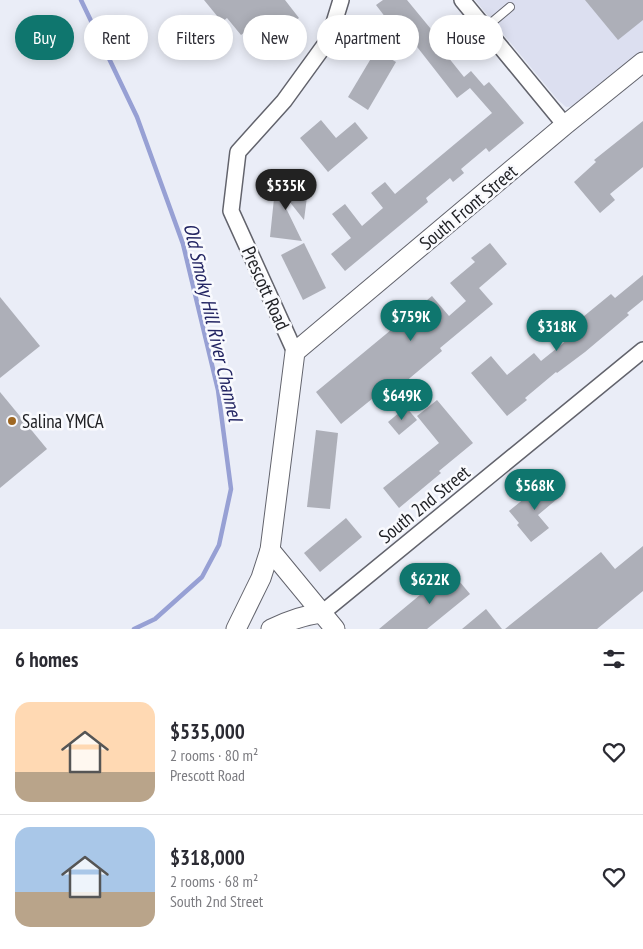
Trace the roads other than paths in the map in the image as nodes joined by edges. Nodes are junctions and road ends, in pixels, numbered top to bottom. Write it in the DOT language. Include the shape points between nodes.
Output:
graph roads {
  1 [pos="341,0"];
  2 [pos="462,0"];
  3 [pos="510,7"];
  4 [pos="474,15"];
  5 [pos="500,15"];
  6 [pos="503,50"];
  7 [pos="643,62"];
  8 [pos="565,125"];
  9 [pos="643,350"];
  10 [pos="295,352"];
  11 [pos="270,550"];
  12 [pos="322,613"];
  13 [pos="236,629"];
  14 [pos="272,629"];
  15 [pos="336,629"];
  1 -- 10 [label="street, Prescott Road" via="329,39 284,101 238,152 231,211"];
  2 -- 4 [label="street"];
  3 -- 5 [label="lane"];
  6 -- 8 [label="street"];
  7 -- 8 [label="street, South Front Street"];
  8 -- 10 [label="street, South Front Street"];
  9 -- 12 [label="street, South 2nd Street"];
  10 -- 11 [label="street, Prescott Road"];
  11 -- 12 [label="street"];
  11 -- 13 [label="street, Prescott Road" via="261,578"];
  12 -- 14 [label="street" via="290,620"];
  12 -- 15 [label="street"];
}
